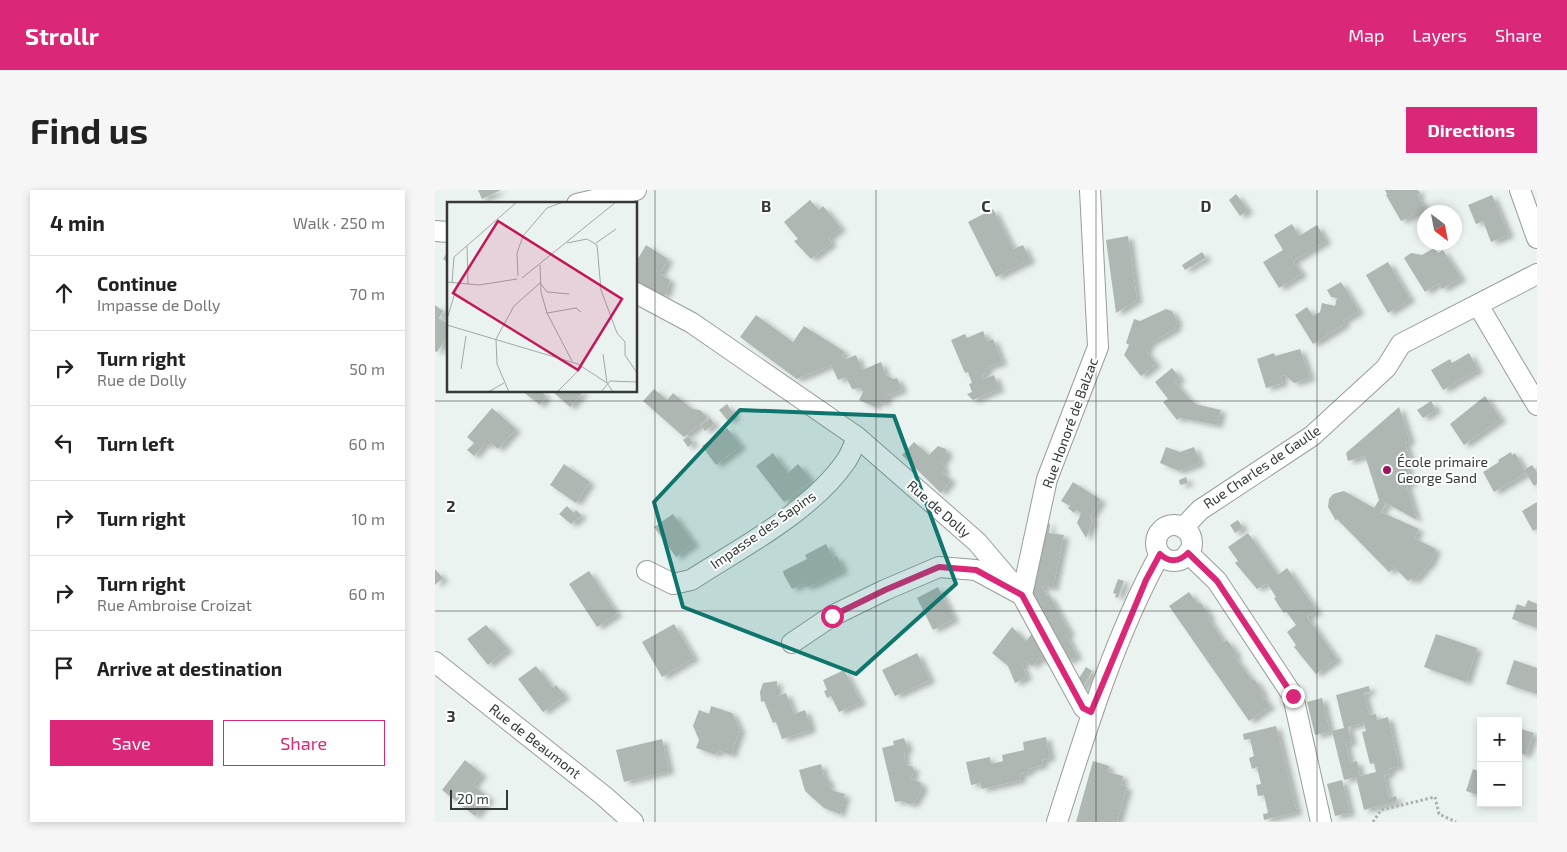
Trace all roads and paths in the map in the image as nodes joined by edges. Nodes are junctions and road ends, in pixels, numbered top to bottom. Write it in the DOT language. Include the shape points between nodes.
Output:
graph roads {
  1 [pos="636,190"];
  2 [pos="1090,190"];
  3 [pos="1520,190"];
  4 [pos="585,202"];
  5 [pos="1537,238"];
  6 [pos="1537,274"];
  7 [pos="637,294"];
  8 [pos="1478,305"];
  9 [pos="1537,404"];
  10 [pos="857,437"];
  11 [pos="1183,528"];
  12 [pos="1188,553"];
  13 [pos="1160,554"];
  14 [pos="647,571"];
  15 [pos="1022,595"];
  16 [pos="792,643"];
  17 [pos="435,662"];
  18 [pos="1091,712"];
  19 [pos="633,822"];
  20 [pos="1057,822"];
  21 [pos="1321,822"];
  22 [pos="1373,822"];
  23 [pos="1456,822"];
  1 -- 4 [label="street"];
  2 -- 15 [label="street, Rue Honoré de Balzac" via="1098,347 1047,479"];
  3 -- 5 [label="street"];
  6 -- 8 [label="street, Rue Charles de Gaulle"];
  7 -- 10 [label="street, Rue de Dolly" via="692,323"];
  8 -- 9 [label="street"];
  8 -- 11 [label="street, Rue Charles de Gaulle" via="1401,344 1386,368 1312,436 1200,510"];
  10 -- 14 [label="street, Impasse des Sapins" via="847,461 818,493 782,521 691,580 673,584"];
  10 -- 15 [label="street, Rue de Dolly" via="977,542"];
  11 -- 12 [label="street" via="1192,542"];
  11 -- 13 [label="street" via="1167,526 1159,533 1156,544"];
  12 -- 13 [label="street" via="1179,560 1169,560"];
  12 -- 21 [label="street" via="1217,581 1293,696"];
  13 -- 18 [label="street"];
  15 -- 16 [label="street" via="976,570 939,567 832,616"];
  15 -- 18 [label="street, Rue de Dolly" via="1083,708"];
  17 -- 19 [label="street, Rue de Beaumont" via="605,796"];
  18 -- 20 [label="street"];
  22 -- 23 [label="path" via="1381,810 1435,797 1439,814"];
}
